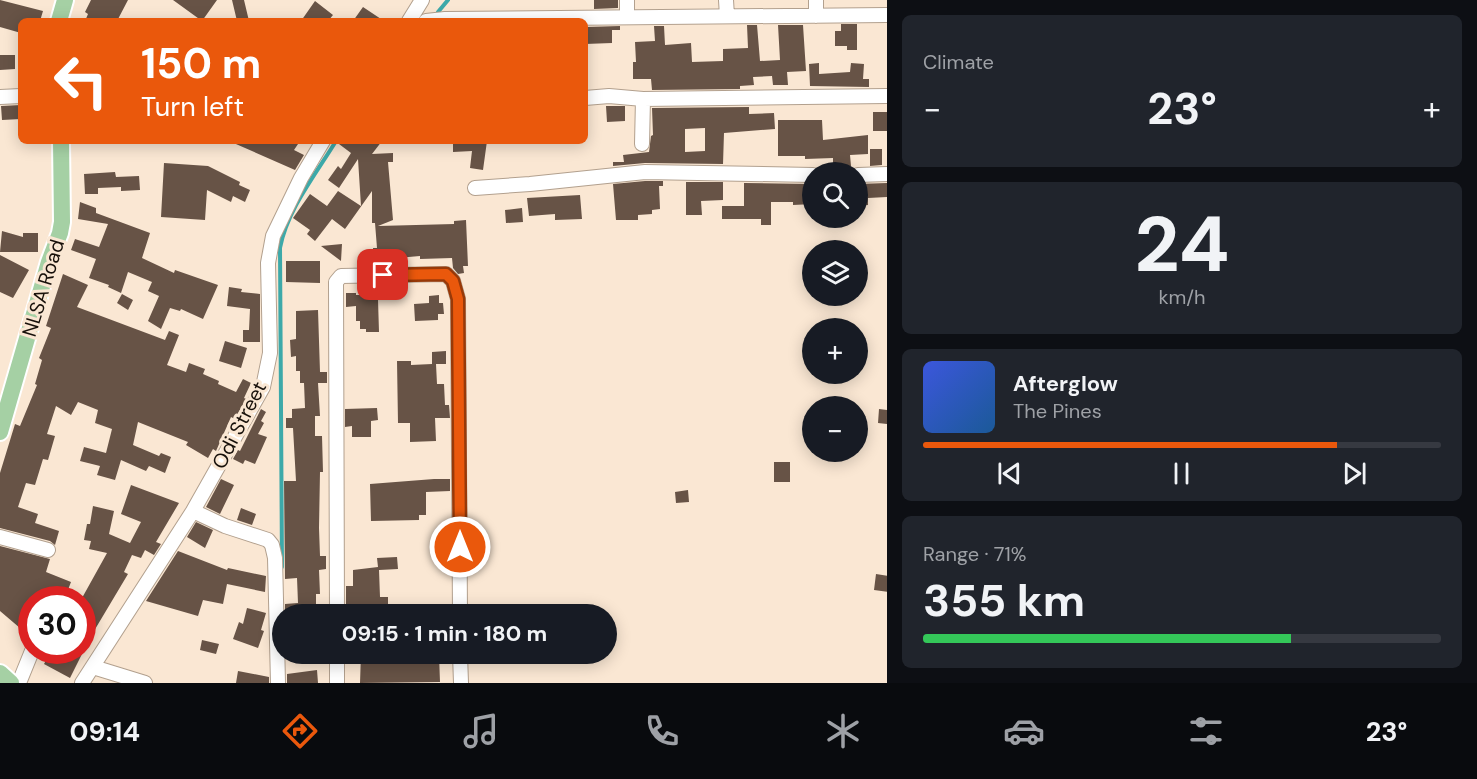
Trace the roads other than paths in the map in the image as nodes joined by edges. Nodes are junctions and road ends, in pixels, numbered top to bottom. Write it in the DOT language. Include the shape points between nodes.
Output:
graph roads {
  1 [pos="65,0"];
  2 [pos="422,0"];
  3 [pos="627,0"];
  4 [pos="726,0"];
  5 [pos="816,0"];
  6 [pos="887,15"];
  7 [pos="726,16"];
  8 [pos="816,16"];
  9 [pos="627,17"];
  10 [pos="60,18"];
  11 [pos="411,18"];
  12 [pos="536,18"];
  13 [pos="18,96"];
  14 [pos="887,96"];
  15 [pos="0,97"];
  16 [pos="588,98"];
  17 [pos="643,99"];
  18 [pos="61,144"];
  19 [pos="321,144"];
  20 [pos="642,144"];
  21 [pos="887,174"];
  22 [pos="802,175"];
  23 [pos="868,175"];
  24 [pos="475,188"];
  25 [pos="0,432"];
  26 [pos="193,511"];
  27 [pos="0,537"];
  28 [pos="48,550"];
  29 [pos="337,604"];
  30 [pos="460,604"];
  31 [pos="27,664"];
  32 [pos="337,664"];
  33 [pos="460,664"];
  34 [pos="93,667"];
  35 [pos="0,673"];
  36 [pos="11,683"];
  37 [pos="19,683"];
  38 [pos="82,683"];
  39 [pos="145,683"];
  40 [pos="278,683"];
  41 [pos="337,683"];
  42 [pos="460,683"];
  1 -- 10 [label="main road"];
  2 -- 11 [label="street"];
  3 -- 9 [label="street"];
  4 -- 7 [label="street"];
  5 -- 8 [label="street"];
  6 -- 8 [label="street"];
  7 -- 8 [label="street"];
  7 -- 9 [label="street"];
  9 -- 12 [label="street"];
  13 -- 15 [label="street"];
  14 -- 17 [label="street"];
  16 -- 17 [label="street"];
  17 -- 20 [label="street"];
  18 -- 25 [label="main road, NLSA Road" via="60,233"];
  19 -- 26 [label="street, Odi Street" via="273,236 268,263 270,353 263,387"];
  21 -- 23 [label="street"];
  22 -- 24 [label="street" via="645,172"];
  26 -- 34 [label="street, Odi Street"];
  26 -- 40 [label="street" via="268,540 272,545"];
  27 -- 28 [label="street"];
  29 -- 30 [label="street" via="336,282 341,276 446,274 453,281 458,299"];
  31 -- 37 [label="street"];
  32 -- 41 [label="street"];
  33 -- 42 [label="street"];
  34 -- 38 [label="street, Odi Street"];
  34 -- 39 [label="street"];
  35 -- 36 [label="main road"];
}
